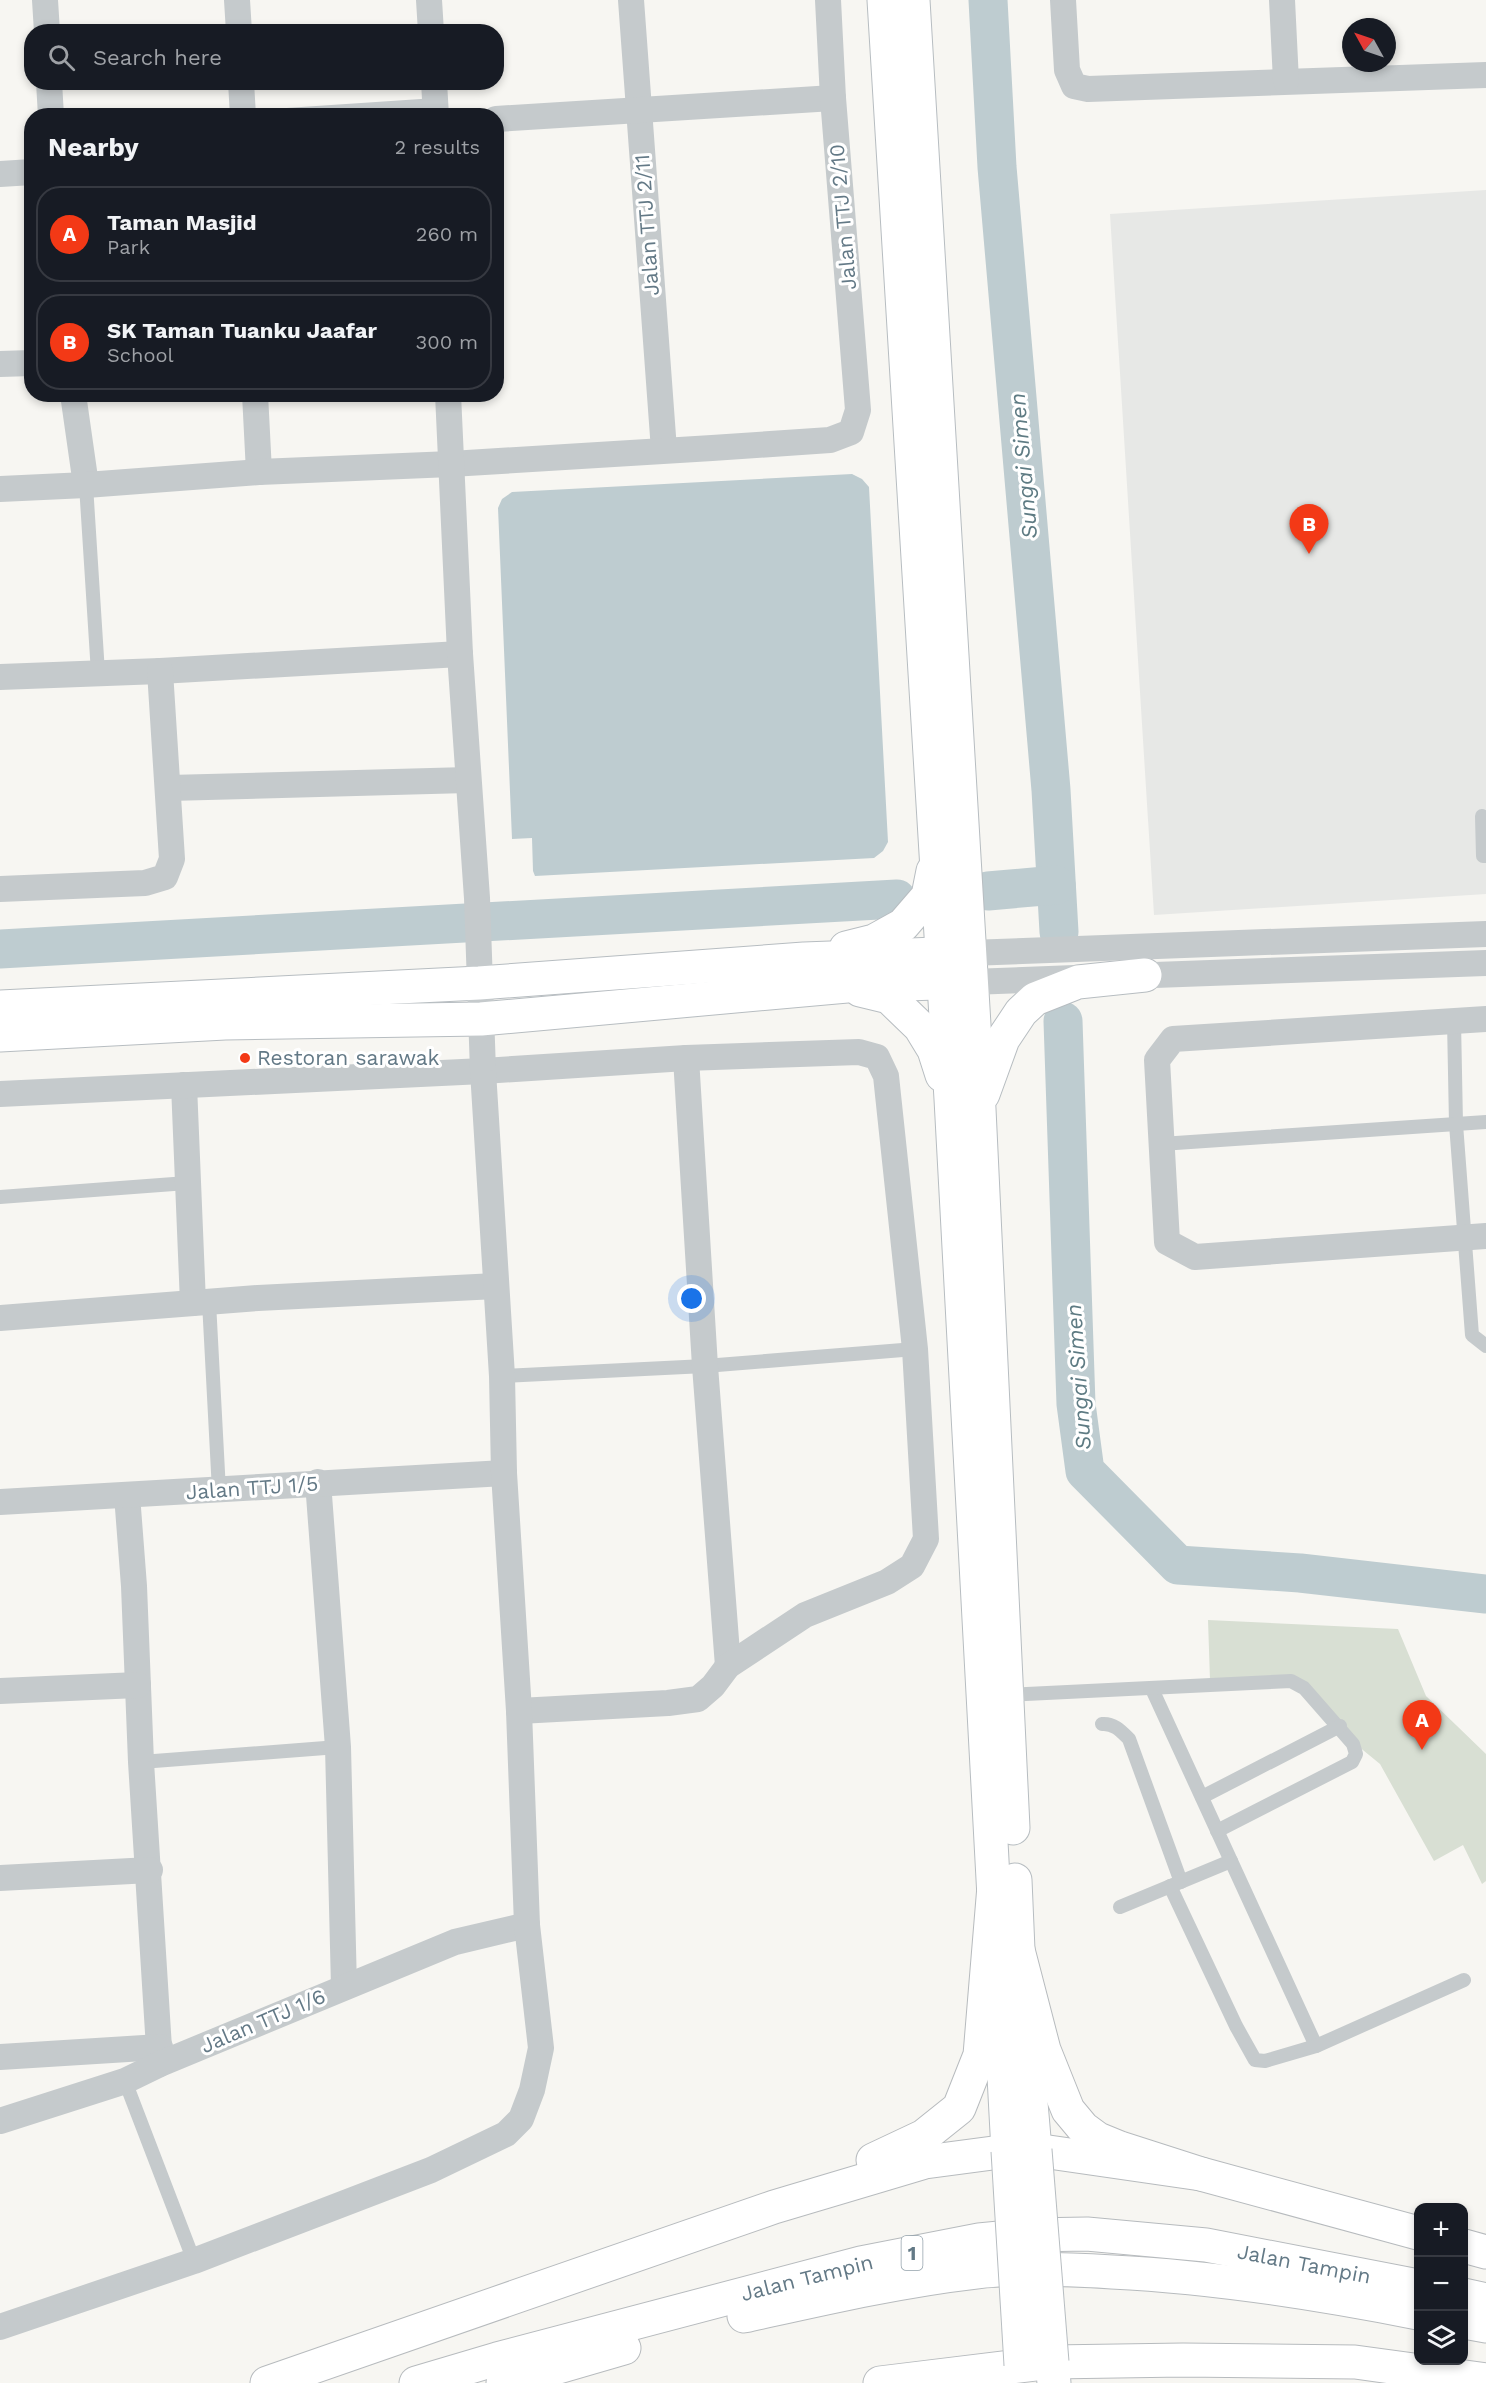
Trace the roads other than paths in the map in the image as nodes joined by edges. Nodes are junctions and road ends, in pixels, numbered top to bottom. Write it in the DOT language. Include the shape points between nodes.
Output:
graph roads {
  1 [pos="45,0"];
  2 [pos="237,0"];
  3 [pos="429,0"];
  4 [pos="631,0"];
  5 [pos="828,0"];
  6 [pos="884,0"];
  7 [pos="913,0"];
  8 [pos="1064,0"];
  9 [pos="1282,0"];
  10 [pos="46,24"];
  11 [pos="238,24"];
  12 [pos="430,24"];
  13 [pos="1486,75"];
  14 [pos="1286,81"];
  15 [pos="49,90"];
  16 [pos="241,90"];
  17 [pos="833,98"];
  18 [pos="436,101"];
  19 [pos="51,108"];
  20 [pos="243,108"];
  21 [pos="359,108"];
  22 [pos="639,112"];
  23 [pos="504,120"];
  24 [pos="24,172"];
  25 [pos="0,174"];
  26 [pos="24,363"];
  27 [pos="0,364"];
  28 [pos="74,402"];
  29 [pos="255,402"];
  30 [pos="448,402"];
  31 [pos="664,450"];
  32 [pos="451,464"];
  33 [pos="259,471"];
  34 [pos="86,485"];
  35 [pos="0,489"];
  36 [pos="460,654"];
  37 [pos="160,671"];
  38 [pos="98,673"];
  39 [pos="0,677"];
  40 [pos="468,780"];
  41 [pos="169,788"];
  42 [pos="1482,816"];
  43 [pos="936,855"];
  44 [pos="1486,856"];
  45 [pos="0,889"];
  46 [pos="1486,934"];
  47 [pos="804,959"];
  48 [pos="1486,963"];
  49 [pos="956,968"];
  50 [pos="1145,975"];
  51 [pos="479,983"];
  52 [pos="847,987"];
  53 [pos="0,1007"];
  54 [pos="481,1018"];
  55 [pos="1486,1019"];
  56 [pos="1454,1021"];
  57 [pos="0,1035"];
  58 [pos="686,1058"];
  59 [pos="483,1071"];
  60 [pos="184,1085"];
  61 [pos="0,1094"];
  62 [pos="965,1104"];
  63 [pos="1486,1122"];
  64 [pos="1456,1124"];
  65 [pos="1161,1144"];
  66 [pos="187,1183"];
  67 [pos="0,1197"];
  68 [pos="1475,1237"];
  69 [pos="496,1286"];
  70 [pos="201,1302"];
  71 [pos="0,1318"];
  72 [pos="1486,1346"];
  73 [pos="915,1349"];
  74 [pos="705,1366"];
  75 [pos="502,1376"];
  76 [pos="504,1473"];
  77 [pos="318,1482"];
  78 [pos="219,1491"];
  79 [pos="127,1495"];
  80 [pos="0,1502"];
  81 [pos="728,1666"];
  82 [pos="138,1685"];
  83 [pos="1152,1689"];
  84 [pos="0,1691"];
  85 [pos="995,1694"];
  86 [pos="519,1711"];
  87 [pos="1102,1724"];
  88 [pos="1340,1726"];
  89 [pos="338,1747"];
  90 [pos="141,1762"];
  91 [pos="1202,1797"];
  92 [pos="1217,1831"];
  93 [pos="1231,1861"];
  94 [pos="150,1870"];
  95 [pos="0,1878"];
  96 [pos="1176,1884"];
  97 [pos="994,1886"];
  98 [pos="1120,1907"];
  99 [pos="527,1924"];
  100 [pos="1018,1950"];
  101 [pos="1464,1980"];
  102 [pos="344,1987"];
  103 [pos="1317,2046"];
  104 [pos="160,2055"];
  105 [pos="0,2057"];
  106 [pos="125,2081"];
  107 [pos="0,2121"];
  108 [pos="1022,2151"];
  109 [pos="1201,2174"];
  110 [pos="774,2206"];
  111 [pos="1414,2232"];
  112 [pos="1468,2247"];
  113 [pos="1486,2252"];
  114 [pos="194,2261"];
  115 [pos="1414,2285"];
  116 [pos="1468,2296"];
  117 [pos="1486,2300"];
  118 [pos="1414,2312"];
  119 [pos="1468,2323"];
  120 [pos="1486,2326"];
  121 [pos="0,2327"];
  122 [pos="1183,2360"];
  123 [pos="1037,2373"];
  124 [pos="1486,2380"];
  125 [pos="267,2383"];
  126 [pos="416,2383"];
  127 [pos="503,2383"];
  128 [pos="880,2383"];
  129 [pos="1122,2383"];
  1 -- 10 [label="street"];
  2 -- 11 [label="street"];
  3 -- 12 [label="street"];
  4 -- 22 [label="street, Jalan TTJ 2/11"];
  5 -- 17 [label="street, Jalan TTJ 2/10"];
  6 -- 43 [label="main road"];
  7 -- 49 [label="main road"];
  8 -- 14 [label="street" via="1067,70 1074,86 1088,89"];
  9 -- 14 [label="street"];
  13 -- 14 [label="street"];
  15 -- 19 [label="street"];
  16 -- 20 [label="street"];
  17 -- 22 [label="street"];
  17 -- 31 [label="street, Jalan TTJ 2/10" via="858,410 851,432 830,440"];
  18 -- 21 [label="lane"];
  22 -- 23 [label="street"];
  22 -- 31 [label="street, Jalan TTJ 2/11"];
  24 -- 25 [label="street"];
  26 -- 27 [label="street"];
  28 -- 34 [label="street"];
  29 -- 33 [label="street"];
  30 -- 32 [label="street"];
  31 -- 32 [label="street"];
  32 -- 33 [label="street"];
  32 -- 36 [label="street"];
  33 -- 34 [label="street"];
  34 -- 35 [label="street"];
  34 -- 38 [label="lane"];
  36 -- 37 [label="street"];
  36 -- 40 [label="street"];
  37 -- 38 [label="street"];
  37 -- 41 [label="street"];
  38 -- 39 [label="street"];
  40 -- 41 [label="street"];
  40 -- 51 [label="street"];
  41 -- 45 [label="street" via="172,859 165,877 145,883"];
  42 -- 44 [label="lane"];
  43 -- 47 [label="main road" via="928,896 903,925 874,941"];
  43 -- 49 [label="main road"];
  46 -- 49 [label="street"];
  47 -- 49 [label="main road"];
  47 -- 51 [label="main road"];
  48 -- 50 [label="street"];
  49 -- 50 [label="street"];
  49 -- 52 [label="main road"];
  49 -- 62 [label="main road"];
  50 -- 62 [label="main road" via="1078,982 1035,999 1003,1039 988,1076"];
  51 -- 53 [label="main road"];
  51 -- 54 [label="street"];
  52 -- 54 [label="main road"];
  52 -- 62 [label="main road" via="889,997 920,1028"];
  54 -- 57 [label="main road" via="225,1023"];
  54 -- 59 [label="street"];
  55 -- 56 [label="street"];
  56 -- 64 [label="lane"];
  56 -- 65 [label="street" via="1173,1039 1157,1060"];
  58 -- 59 [label="street"];
  58 -- 73 [label="street" via="859,1052 877,1057 886,1076"];
  58 -- 74 [label="street"];
  59 -- 60 [label="street"];
  59 -- 69 [label="street"];
  60 -- 61 [label="street"];
  60 -- 66 [label="street"];
  62 -- 85 [label="main road"];
  63 -- 64 [label="lane"];
  64 -- 65 [label="lane"];
  64 -- 68 [label="lane"];
  65 -- 68 [label="street" via="1167,1242 1195,1257"];
  66 -- 67 [label="lane"];
  66 -- 70 [label="street"];
  68 -- 72 [label="lane" via="1472,1335"];
  69 -- 70 [label="street"];
  69 -- 75 [label="street"];
  70 -- 71 [label="street"];
  70 -- 78 [label="lane"];
  73 -- 74 [label="lane"];
  73 -- 81 [label="street" via="926,1539 912,1566 888,1582 806,1615"];
  74 -- 75 [label="lane"];
  74 -- 81 [label="street"];
  75 -- 76 [label="street"];
  76 -- 77 [label="street, Jalan TTJ 1/5"];
  76 -- 86 [label="street"];
  77 -- 78 [label="street, Jalan TTJ 1/5"];
  77 -- 89 [label="street"];
  78 -- 79 [label="street, Jalan TTJ 1/5"];
  79 -- 80 [label="street, Jalan TTJ 1/5"];
  79 -- 82 [label="street"];
  81 -- 86 [label="street" via="698,1699"];
  82 -- 84 [label="street"];
  82 -- 90 [label="street"];
  83 -- 85 [label="lane"];
  83 -- 88 [label="lane" via="1291,1681 1304,1688"];
  83 -- 91 [label="lane"];
  85 -- 97 [label="main road"];
  85 -- 100 [label="main road"];
  86 -- 99 [label="street"];
  87 -- 96 [label="lane" via="1120,1730 1129,1739"];
  88 -- 91 [label="lane"];
  88 -- 92 [label="lane" via="1353,1744 1356,1754 1352,1762"];
  89 -- 90 [label="lane"];
  89 -- 102 [label="street"];
  90 -- 94 [label="street"];
  91 -- 92 [label="lane"];
  92 -- 93 [label="lane"];
  93 -- 96 [label="lane"];
  93 -- 103 [label="lane"];
  94 -- 95 [label="street"];
  94 -- 104 [label="street"];
  96 -- 98 [label="lane"];
  96 -- 103 [label="lane" via="1236,2026 1255,2060 1265,2061"];
  97 -- 108 [label="main road"];
  97 -- 110 [label="main road" via="981,2055 959,2108 924,2136"];
  99 -- 102 [label="street, Jalan TTJ 1/6" via="455,1942"];
  99 -- 114 [label="street" via="541,2048 521,2120 506,2134 431,2170"];
  100 -- 108 [label="main road"];
  100 -- 109 [label="main road" via="1044,2050 1068,2110 1098,2139"];
  101 -- 103 [label="lane"];
  102 -- 104 [label="street, Jalan TTJ 1/6"];
  104 -- 105 [label="street"];
  104 -- 106 [label="street, Jalan TTJ 1/6"];
  106 -- 107 [label="street, Jalan TTJ 1/6"];
  106 -- 114 [label="lane"];
  108 -- 109 [label="main road"];
  108 -- 110 [label="main road" via="925,2162"];
  108 -- 123 [label="main road, bridge"];
  109 -- 111 [label="main road"];
  110 -- 125 [label="main road"];
  112 -- 113 [label="main road"];
  114 -- 121 [label="street"];
  115 -- 126 [label="main road, Jalan Tampin / 1" via="1206,2245 1087,2234 1029,2235 979,2240 861,2263"];
  116 -- 117 [label="main road"];
  118 -- 127 [label="main road, Jalan Tampin / 1" via="1309,2292 1181,2276 1082,2271 976,2272 872,2288 720,2321"];
  119 -- 120 [label="main road"];
  122 -- 123 [label="main road"];
  122 -- 124 [label="main road" via="1355,2362"];
  122 -- 129 [label="main road"];
  123 -- 128 [label="main road"];
}
